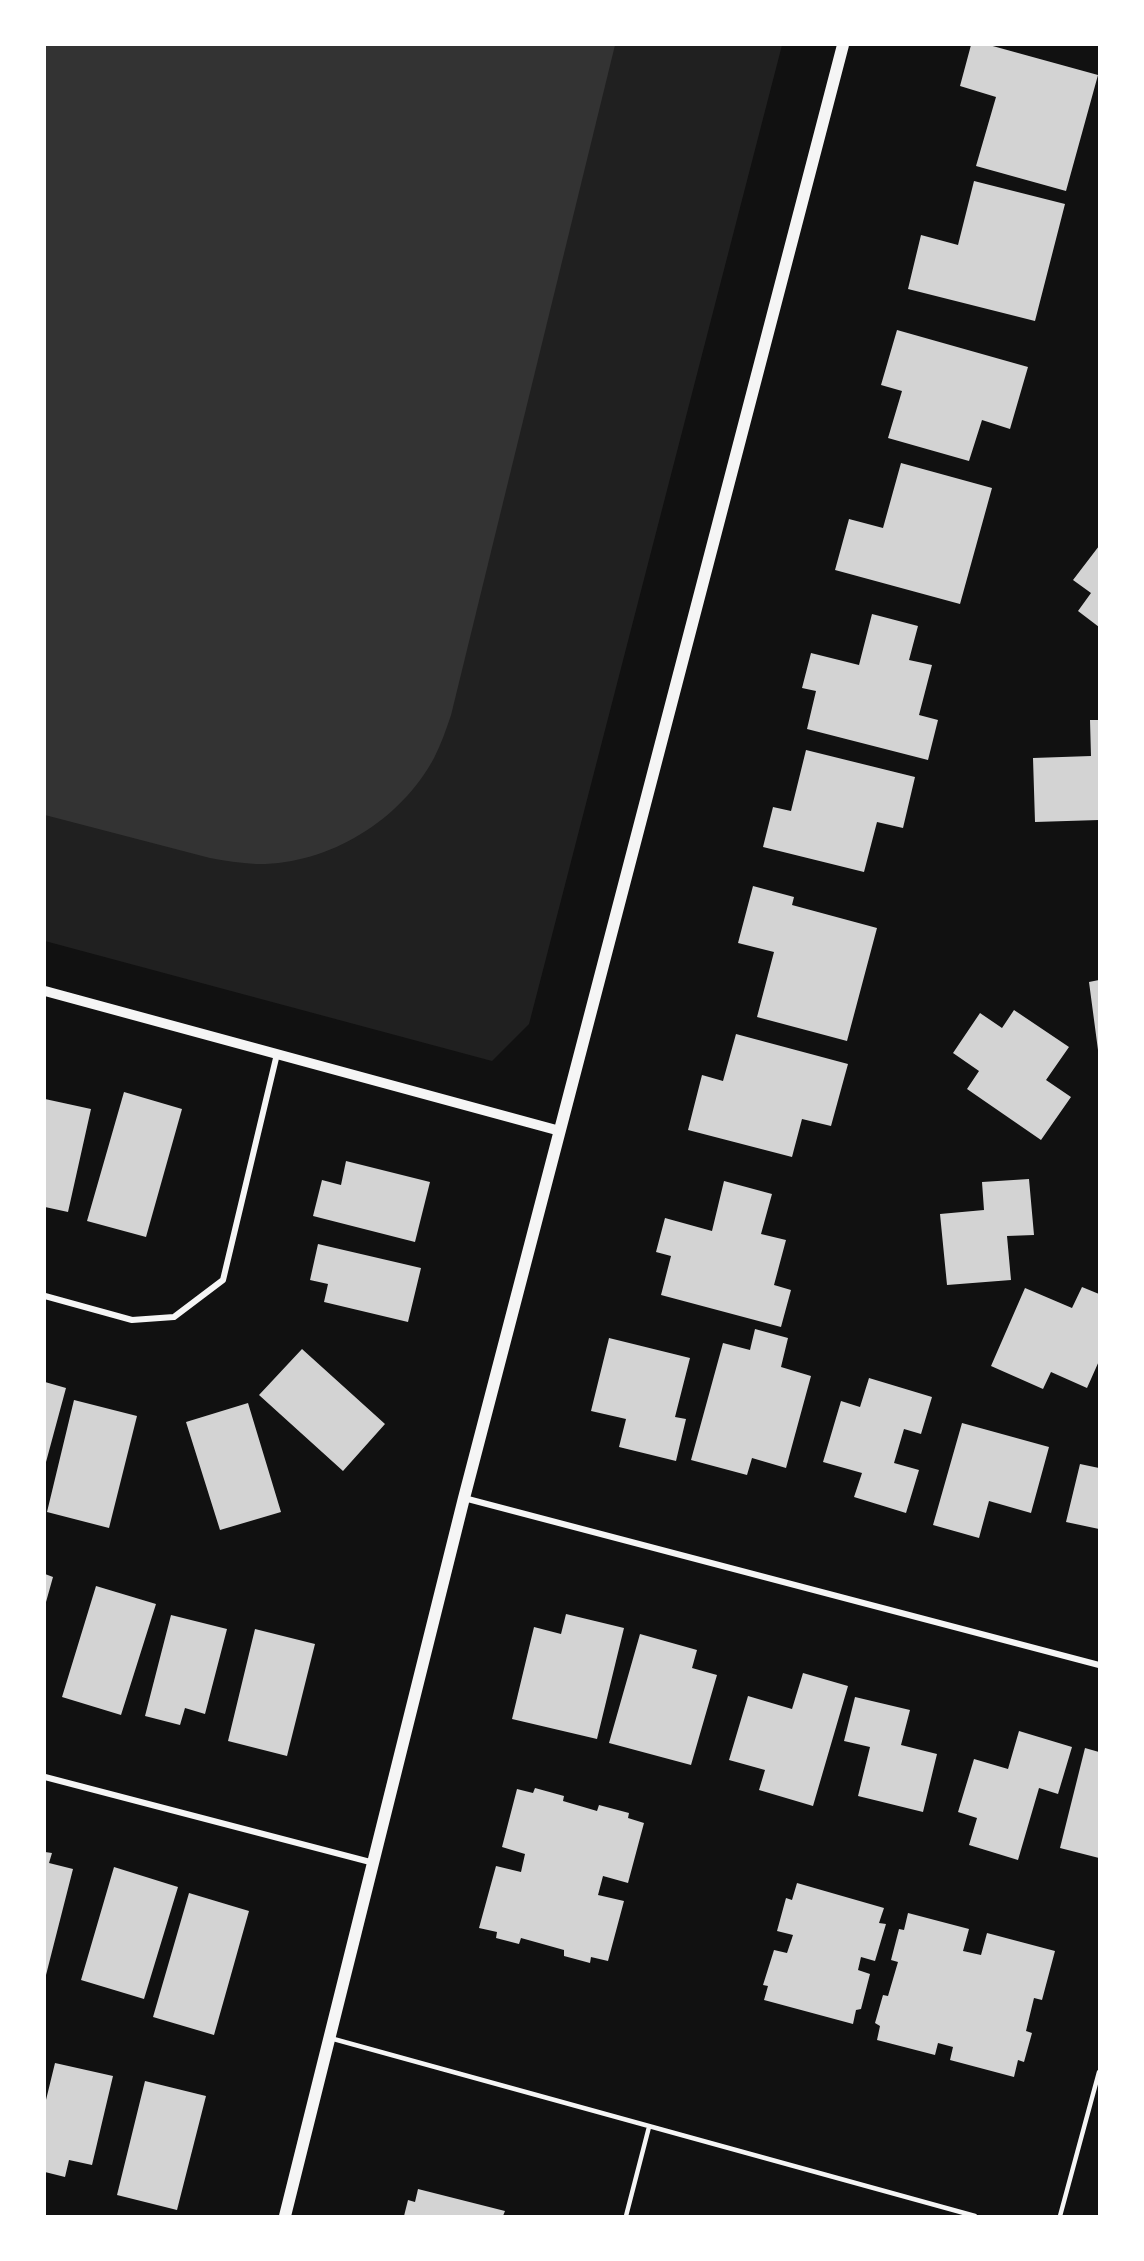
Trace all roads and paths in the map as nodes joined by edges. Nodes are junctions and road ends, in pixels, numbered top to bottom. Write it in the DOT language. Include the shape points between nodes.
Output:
graph roads {
  1 [pos="843,45"];
  2 [pos="45,991"];
  3 [pos="278,1054"];
  4 [pos="560,1131"];
  5 [pos="45,1296"];
  6 [pos="464,1498"];
  7 [pos="1099,1665"];
  8 [pos="45,1777"];
  9 [pos="374,1863"];
  10 [pos="330,2038"];
  11 [pos="1099,2072"];
  12 [pos="649,2127"];
  13 [pos="285,2216"];
  14 [pos="626,2216"];
  15 [pos="975,2216"];
  16 [pos="1060,2216"];
  1 -- 4 [label="main road"];
  2 -- 3 [label="street"];
  3 -- 4 [label="street"];
  3 -- 5 [label="street" via="223,1280 174,1317 132,1320"];
  4 -- 6 [label="main road"];
  6 -- 7 [label="street"];
  6 -- 9 [label="main road"];
  8 -- 9 [label="street"];
  9 -- 10 [label="main road"];
  10 -- 12 [label="lane"];
  10 -- 13 [label="main road"];
  11 -- 16 [label="lane"];
  12 -- 14 [label="lane"];
  12 -- 15 [label="lane"];
}
